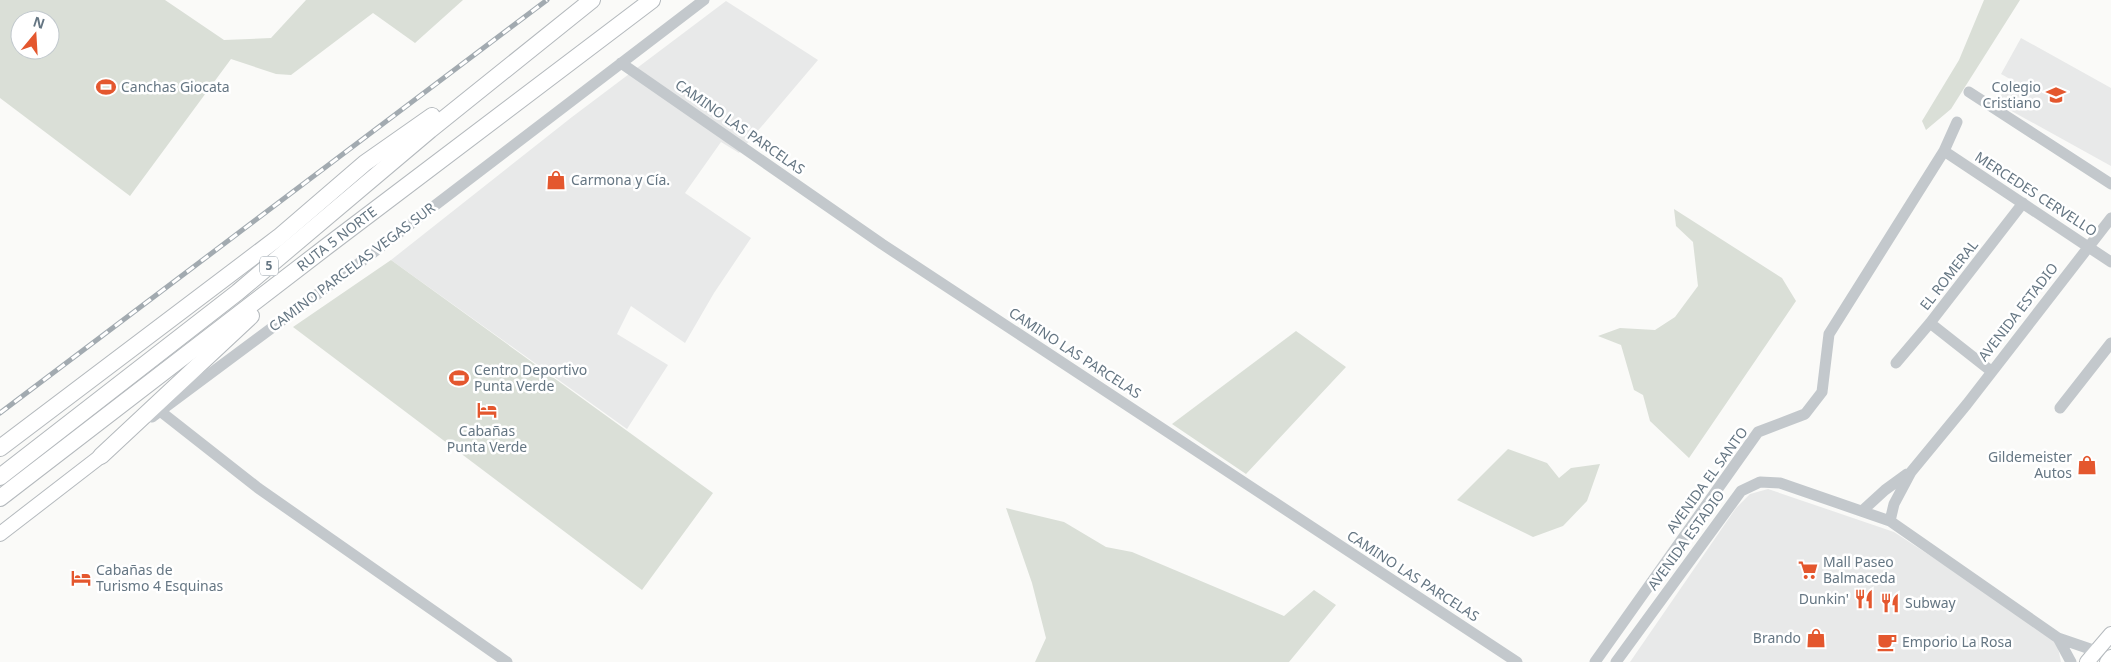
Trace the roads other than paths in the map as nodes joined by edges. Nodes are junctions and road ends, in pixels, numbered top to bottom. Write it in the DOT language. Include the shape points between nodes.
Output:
graph roads {
  1 [pos="592,0"];
  2 [pos="652,0"];
  3 [pos="704,0"];
  4 [pos="532,47"];
  5 [pos="621,63"];
  6 [pos="1969,92"];
  7 [pos="1957,122"];
  8 [pos="1944,151"];
  9 [pos="2111,184"];
  10 [pos="2023,203"];
  11 [pos="2111,218"];
  12 [pos="2089,246"];
  13 [pos="326,247"];
  14 [pos="2111,262"];
  15 [pos="1930,323"];
  16 [pos="2110,347"];
  17 [pos="1896,363"];
  18 [pos="1991,371"];
  19 [pos="2060,408"];
  20 [pos="160,411"];
  21 [pos="0,448"];
  22 [pos="101,456"];
  23 [pos="1911,472"];
  24 [pos="0,477"];
  25 [pos="0,498"];
  26 [pos="1862,511"];
  27 [pos="1890,521"];
  28 [pos="0,534"];
  29 [pos="2111,634"];
  30 [pos="2058,638"];
  31 [pos="2091,657"];
  32 [pos="2111,657"];
  33 [pos="507,662"];
  34 [pos="1517,662"];
  35 [pos="1595,662"];
  36 [pos="1616,662"];
  37 [pos="2070,662"];
  38 [pos="2107,662"];
  1 -- 4 [label="highway, RUTA 5 NORTE / 5"];
  2 -- 13 [label="highway, RUTA 5 NORTE / 5"];
  3 -- 5 [label="street, CAMINO PARCELAS VEGAS SUR"];
  4 -- 21 [label="highway" via="365,164 279,237"];
  4 -- 24 [label="highway, RUTA 5 NORTE / 5" via="259,275"];
  5 -- 20 [label="street, CAMINO PARCELAS VEGAS SUR"];
  5 -- 34 [label="street, CAMINO LAS PARCELAS" via="882,244"];
  6 -- 9 [label="street"];
  7 -- 8 [label="street, AVENIDA EL SANTO"];
  8 -- 10 [label="street, MERCEDES CERVELLO"];
  8 -- 35 [label="street, AVENIDA EL SANTO" via="1829,334 1822,392 1805,414 1758,432"];
  10 -- 12 [label="street, MERCEDES CERVELLO"];
  10 -- 15 [label="street, EL ROMERAL"];
  11 -- 12 [label="street, AVENIDA ESTADIO"];
  12 -- 14 [label="street, MERCEDES CERVELLO"];
  12 -- 18 [label="street, AVENIDA ESTADIO"];
  13 -- 22 [label="highway"];
  13 -- 25 [label="highway, RUTA 5 NORTE / 5"];
  15 -- 17 [label="street, EL ROMERAL"];
  15 -- 18 [label="street"];
  16 -- 19 [label="street"];
  18 -- 23 [label="street, AVENIDA ESTADIO"];
  20 -- 22 [label="street, CAMINO PARCELAS VEGAS SUR"];
  20 -- 33 [label="street" via="266,493"];
  22 -- 28 [label="main road, CAMINO PARCELAS VEGAS SUR"];
  23 -- 26 [label="street, AVENIDA ESTADIO"];
  23 -- 27 [label="street, AVENIDA ESTADIO" via="1898,495"];
  26 -- 27 [label="street, AVENIDA ESTADIO"];
  26 -- 36 [label="street, AVENIDA ESTADIO" via="1780,483 1760,482 1741,491"];
  27 -- 30 [label="street, AVENIDA ESTADIO"];
  29 -- 31 [label="main road"];
  30 -- 31 [label="street, AVENIDA ESTADIO"];
  30 -- 37 [label="street, AVENIDA ESTADIO"];
  32 -- 38 [label="main road"];
}
